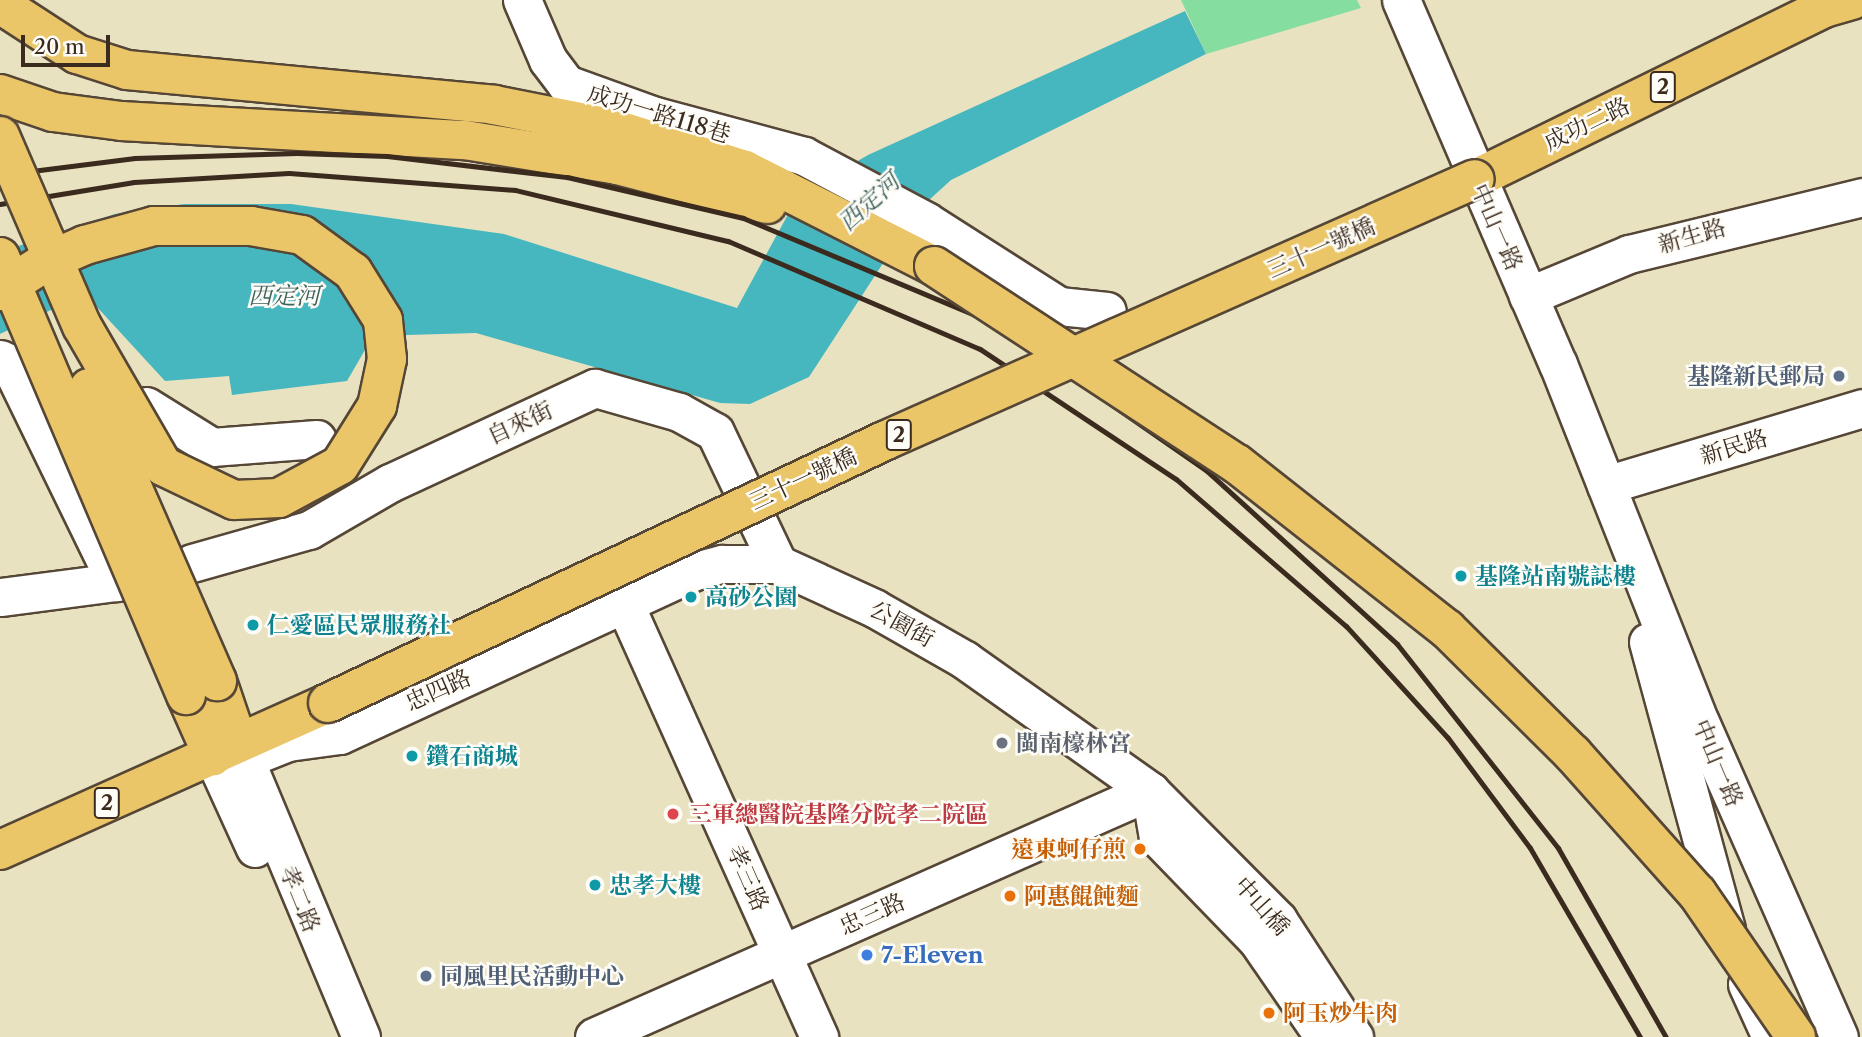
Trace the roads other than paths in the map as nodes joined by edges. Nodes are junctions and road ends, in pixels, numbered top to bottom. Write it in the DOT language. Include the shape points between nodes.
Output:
graph roads {
  1 [pos="522,0"];
  2 [pos="1853,0"];
  3 [pos="0,4"];
  4 [pos="1401,5"];
  5 [pos="0,94"];
  6 [pos="0,136"];
  7 [pos="1475,179"];
  8 [pos="0,183"];
  9 [pos="1862,197"];
  10 [pos="0,257"];
  11 [pos="934,266"];
  12 [pos="0,291"];
  13 [pos="1528,296"];
  14 [pos="1107,311"];
  15 [pos="0,359"];
  16 [pos="146,406"];
  17 [pos="1862,408"];
  18 [pos="317,439"];
  19 [pos="1606,485"];
  20 [pos="192,563"];
  21 [pos="778,564"];
  22 [pos="0,597"];
  23 [pos="625,605"];
  24 [pos="202,688"];
  25 [pos="328,703"];
  26 [pos="232,752"];
  27 [pos="1150,791"];
  28 [pos="0,850"];
  29 [pos="781,954"];
  30 [pos="341,1037"];
  31 [pos="361,1037"];
  32 [pos="594,1037"];
  33 [pos="819,1037"];
  34 [pos="1324,1037"];
  35 [pos="1354,1037"];
  36 [pos="1771,1037"];
  37 [pos="1796,1037"];
  38 [pos="1839,1037"];
  1 -- 14 [label="street, 成功一路118巷" via="566,84 655,116 804,156 926,221 1059,306"];
  2 -- 7 [label="main road, 成功二路 / 2" via="1824,8"];
  3 -- 11 [label="main road" via="77,54 127,70 494,106 615,129 767,180"];
  4 -- 7 [label="street, 中山一路"];
  5 -- 11 [label="main road" via="53,112 121,121 379,131 617,165 753,199"];
  6 -- 12 [label="main road, bridge" via="49,250 55,263 60,276 82,326 163,466 234,500 279,498 340,465 377,405 387,359 383,320 359,279 302,235 251,226 154,226 75,249 65,254 55,258 44,263"];
  7 -- 13 [label="street, 中山一路"];
  7 -- 25 [label="main road, 三十一號橋 / 2, bridge" via="884,441"];
  8 -- 24 [label="main road, bridge"];
  9 -- 13 [label="street, 新生路" via="1629,254"];
  10 -- 24 [label="main road, bridge"];
  11 -- 37 [label="main road, bridge" via="1237,464 1447,629 1573,754 1697,893"];
  13 -- 19 [label="street, 中山一路"];
  15 -- 22 [label="street" via="9,363 116,582"];
  16 -- 18 [label="street" via="212,447"];
  17 -- 19 [label="street, 新民路"];
  19 -- 36 [label="street, 中山一路" via="1732,950"];
  19 -- 38 [label="street, 中山一路" via="1700,722"];
  20 -- 21 [label="street, 自來街" via="309,530 390,483 595,388 679,412 715,432"];
  21 -- 23 [label="street, 公園街" via="713,566"];
  21 -- 27 [label="street, 公園街" via="874,608 965,660"];
  23 -- 26 [label="street, 忠四路" via="340,735"];
  23 -- 29 [label="street, 孝三路"];
  24 -- 26 [label="main road"];
  25 -- 26 [label="main road, 忠四路 / 2"];
  26 -- 28 [label="main road, 忠四路 / 2"];
  26 -- 30 [label="street"];
  26 -- 31 [label="street, 孝二路"];
  27 -- 29 [label="street, 忠三路"];
  27 -- 34 [label="street" via="1158,838 1257,940"];
  27 -- 35 [label="street, 中山橋" via="1278,920"];
  29 -- 32 [label="street, 忠三路"];
  29 -- 33 [label="street, 孝三路"];
}
